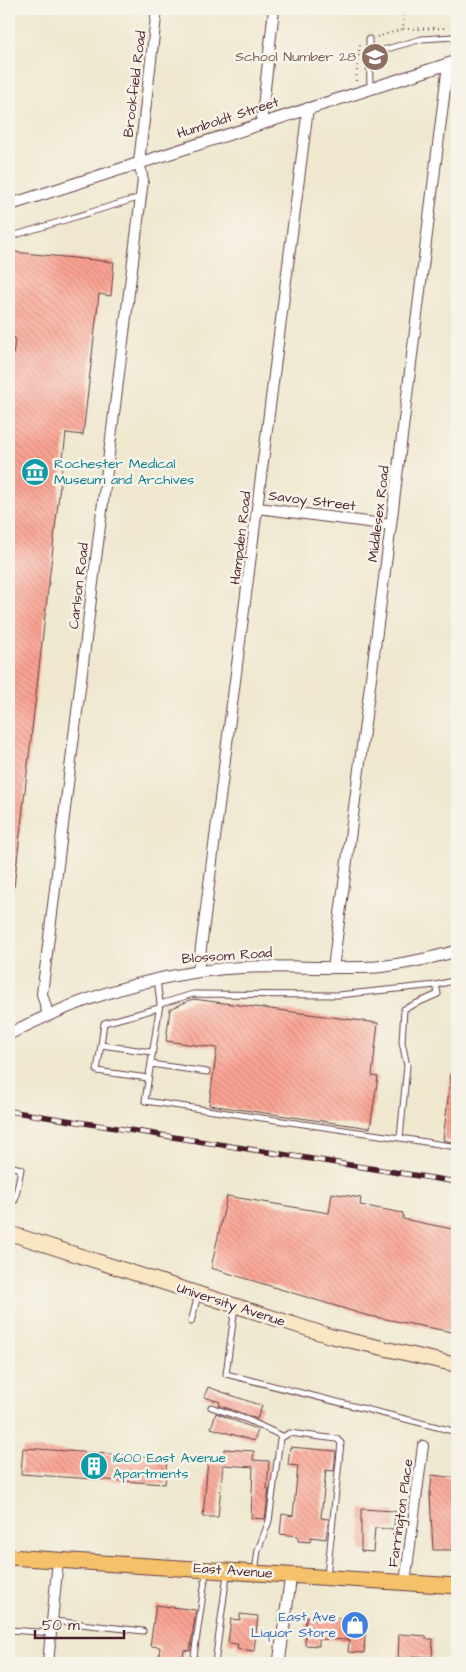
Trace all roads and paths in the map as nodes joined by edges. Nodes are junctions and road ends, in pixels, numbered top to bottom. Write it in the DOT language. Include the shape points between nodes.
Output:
graph roads {
  1 [pos="157,9"];
  2 [pos="274,9"];
  3 [pos="405,9"];
  4 [pos="403,29"];
  5 [pos="449,29"];
  6 [pos="369,39"];
  7 [pos="457,43"];
  8 [pos="369,54"];
  9 [pos="452,62"];
  10 [pos="370,88"];
  11 [pos="356,93"];
  12 [pos="308,108"];
  13 [pos="260,124"];
  14 [pos="139,162"];
  15 [pos="141,197"];
  16 [pos="9,205"];
  17 [pos="9,238"];
  18 [pos="258,508"];
  19 [pos="391,525"];
  20 [pos="457,951"];
  21 [pos="333,968"];
  22 [pos="198,971"];
  23 [pos="156,978"];
  24 [pos="457,980"];
  25 [pos="436,985"];
  26 [pos="160,1006"];
  27 [pos="48,1014"];
  28 [pos="9,1034"];
  29 [pos="101,1045"];
  30 [pos="152,1052"];
  31 [pos="150,1064"];
  32 [pos="207,1072"];
  33 [pos="148,1078"];
  34 [pos="400,1138"];
  35 [pos="457,1147"];
  36 [pos="9,1166"];
  37 [pos="9,1198"];
  38 [pos="9,1233"];
  39 [pos="198,1295"];
  40 [pos="235,1307"];
  41 [pos="191,1322"];
  42 [pos="457,1365"];
  43 [pos="211,1407"];
  44 [pos="457,1432"];
  45 [pos="282,1436"];
  46 [pos="423,1446"];
  47 [pos="9,1557"];
  48 [pos="58,1560"];
  49 [pos="206,1570"];
  50 [pos="227,1571"];
  51 [pos="255,1573"];
  52 [pos="291,1575"];
  53 [pos="327,1578"];
  54 [pos="405,1583"];
  55 [pos="457,1586"];
  56 [pos="54,1621"];
  57 [pos="9,1630"];
  58 [pos="52,1632"];
  59 [pos="143,1632"];
  60 [pos="48,1663"];
  61 [pos="193,1663"];
  62 [pos="215,1663"];
  63 [pos="279,1663"];
  1 -- 14 [label="street, Brookfield Road"];
  2 -- 13 [label="street"];
  3 -- 4 [label="path"];
  4 -- 5 [label="path"];
  4 -- 6 [label="path"];
  6 -- 8 [label="lane"];
  6 -- 11 [label="path" via="358,42"];
  7 -- 8 [label="lane" via="453,37 422,39"];
  8 -- 10 [label="lane"];
  9 -- 10 [label="street, Humboldt Street"];
  9 -- 19 [label="street, Middlesex Road"];
  10 -- 11 [label="street, Humboldt Street"];
  11 -- 12 [label="street, Humboldt Street"];
  12 -- 13 [label="street, Humboldt Street"];
  12 -- 18 [label="street, Hampden Road"];
  13 -- 14 [label="street, Humboldt Street"];
  14 -- 15 [label="street, Carlson Road" via="143,180"];
  14 -- 16 [label="street, Humboldt Street"];
  15 -- 17 [label="lane"];
  15 -- 27 [label="street, Carlson Road" via="42,994"];
  18 -- 19 [label="street, Savoy Street"];
  18 -- 22 [label="street, Hampden Road"];
  19 -- 21 [label="street, Middlesex Road"];
  20 -- 21 [label="street, Blossom Road" via="422,960"];
  21 -- 22 [label="street, Blossom Road" via="250,967"];
  22 -- 23 [label="street, Blossom Road"];
  23 -- 26 [label="lane"];
  23 -- 27 [label="street, Blossom Road"];
  24 -- 25 [label="lane"];
  25 -- 26 [label="lane" via="338,995 193,994"];
  25 -- 34 [label="lane" via="438,994 404,1009 402,1042 407,1066"];
  26 -- 29 [label="lane" via="104,1023"];
  26 -- 30 [label="lane"];
  27 -- 28 [label="street, Blossom Road"];
  29 -- 30 [label="lane"];
  29 -- 33 [label="lane" via="97,1071"];
  30 -- 31 [label="lane"];
  31 -- 32 [label="lane"];
  31 -- 33 [label="lane"];
  33 -- 34 [label="lane" via="144,1100"];
  34 -- 35 [label="lane"];
  36 -- 37 [label="lane" via="22,1169 15,1200"];
  38 -- 39 [label="main road, University Avenue"];
  39 -- 40 [label="main road, University Avenue"];
  39 -- 41 [label="lane"];
  40 -- 42 [label="main road, University Avenue" via="330,1336"];
  40 -- 44 [label="lane" via="226,1374"];
  43 -- 45 [label="lane"];
  45 -- 51 [label="lane" via="275,1465 269,1521 258,1550"];
  45 -- 53 [label="lane" via="289,1433 338,1439 341,1443"];
  46 -- 54 [label="street, Farrington Place"];
  47 -- 48 [label="main road, East Avenue"];
  48 -- 49 [label="main road, East Avenue"];
  48 -- 56 [label="street"];
  49 -- 50 [label="main road, East Avenue"];
  49 -- 61 [label="lane"];
  50 -- 51 [label="main road, East Avenue"];
  50 -- 62 [label="lane"];
  51 -- 52 [label="main road, East Avenue"];
  52 -- 53 [label="main road, East Avenue"];
  52 -- 63 [label="street"];
  53 -- 54 [label="main road, East Avenue"];
  54 -- 55 [label="main road, East Avenue"];
  56 -- 58 [label="street"];
  56 -- 59 [label="lane"];
  57 -- 58 [label="lane"];
  58 -- 60 [label="street"];
}
